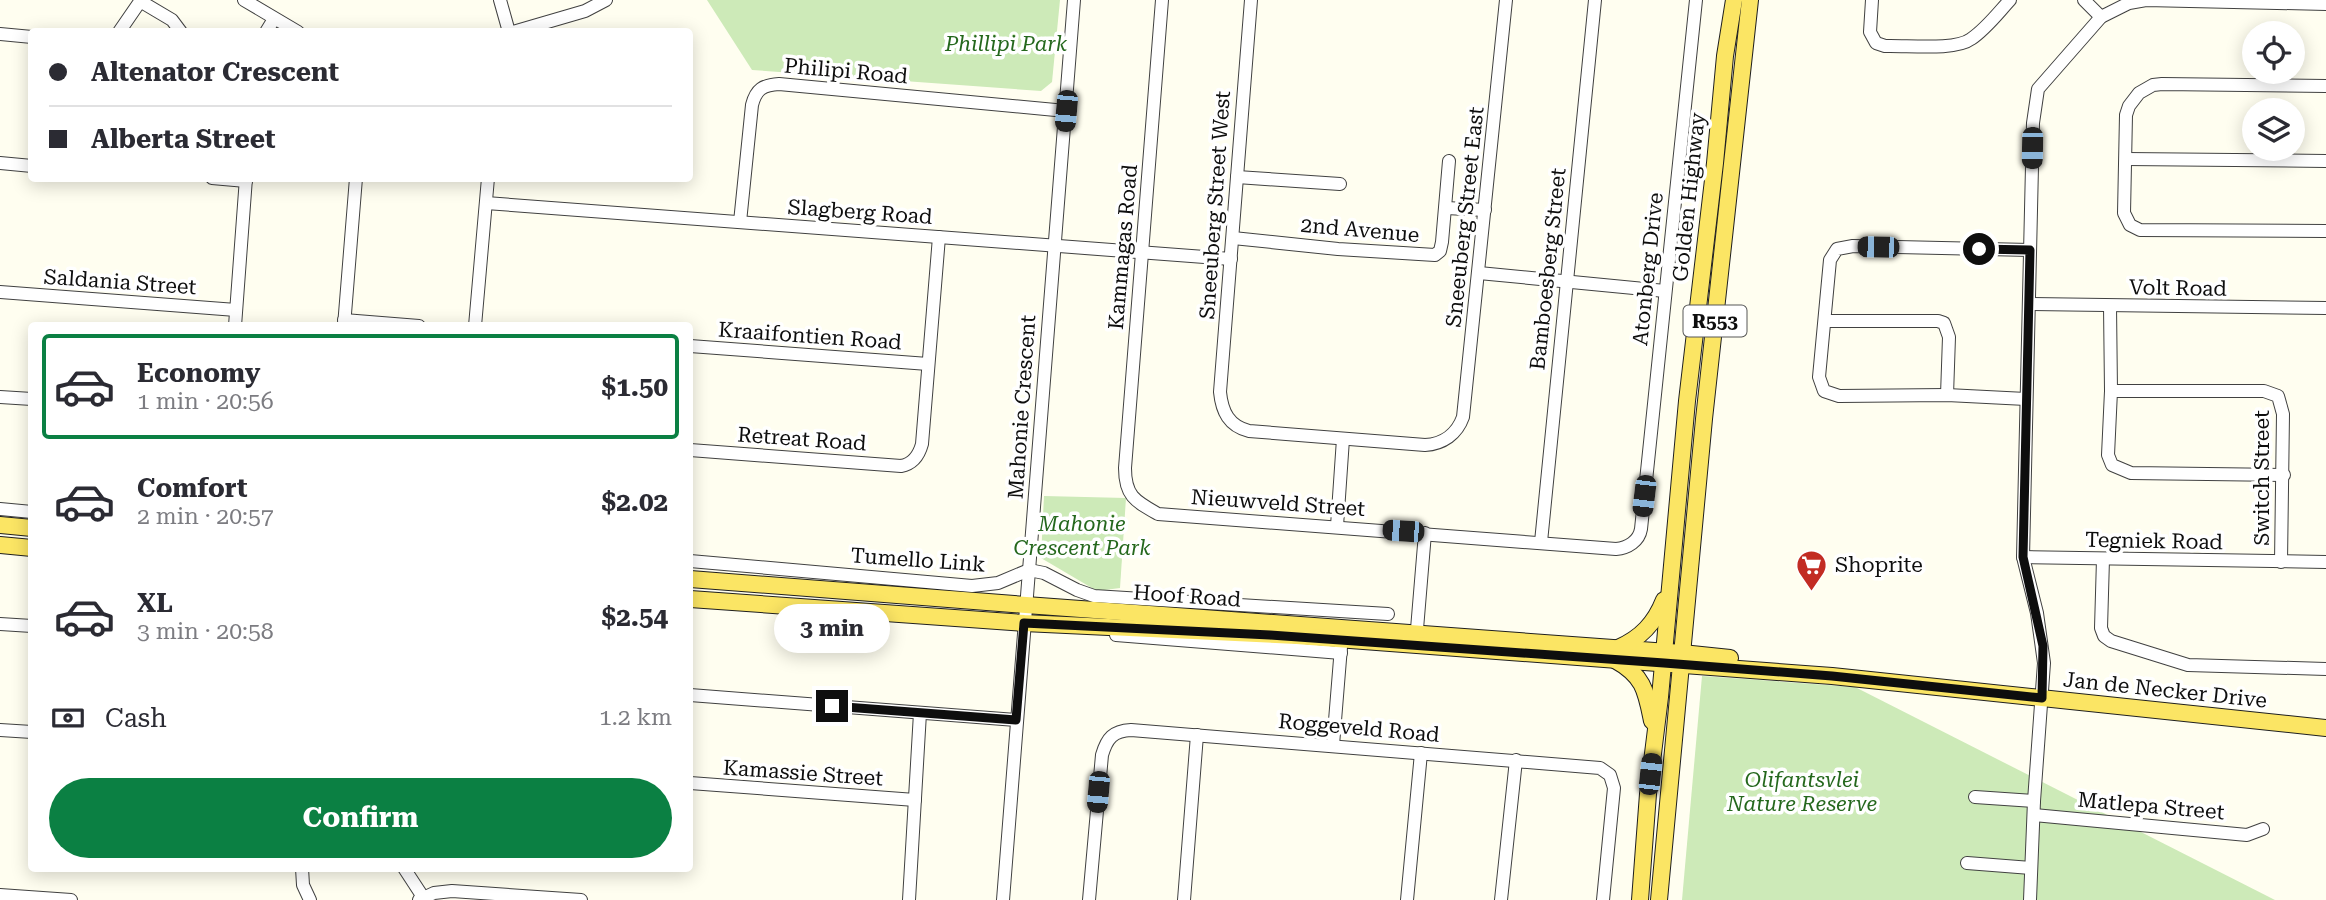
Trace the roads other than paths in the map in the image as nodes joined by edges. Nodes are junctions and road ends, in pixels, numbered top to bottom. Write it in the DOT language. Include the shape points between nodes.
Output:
graph roads {
  1 [pos="244,0"];
  2 [pos="500,0"];
  3 [pos="606,0"];
  4 [pos="1074,0"];
  5 [pos="1162,0"];
  6 [pos="1251,0"];
  7 [pos="1506,0"];
  8 [pos="1595,0"];
  9 [pos="1696,0"];
  10 [pos="1734,0"];
  11 [pos="1750,0"];
  12 [pos="1872,0"];
  13 [pos="2010,0"];
  14 [pos="2084,0"];
  15 [pos="140,1"];
  16 [pos="2197,1"];
  17 [pos="2326,4"];
  18 [pos="2101,17"];
  19 [pos="274,19"];
  20 [pos="122,28"];
  21 [pos="178,28"];
  22 [pos="268,28"];
  23 [pos="291,28"];
  24 [pos="510,28"];
  25 [pos="525,28"];
  26 [pos="0,34"];
  27 [pos="28,37"];
  28 [pos="2326,86"];
  29 [pos="1066,111"];
  30 [pos="2126,159"];
  31 [pos="1449,161"];
  32 [pos="2326,161"];
  33 [pos="0,163"];
  34 [pos="28,166"];
  35 [pos="1237,177"];
  36 [pos="246,182"];
  37 [pos="356,182"];
  38 [pos="488,182"];
  39 [pos="1340,184"];
  40 [pos="486,203"];
  41 [pos="1446,208"];
  42 [pos="1485,210"];
  43 [pos="740,222"];
  44 [pos="2326,231"];
  45 [pos="939,237"];
  46 [pos="1233,238"];
  47 [pos="1054,246"];
  48 [pos="2030,250"];
  49 [pos="1142,253"];
  50 [pos="1231,259"];
  51 [pos="1479,273"];
  52 [pos="1566,281"];
  53 [pos="1665,291"];
  54 [pos="0,292"];
  55 [pos="2030,304"];
  56 [pos="2110,306"];
  57 [pos="2326,308"];
  58 [pos="236,310"];
  59 [pos="1825,321"];
  60 [pos="235,322"];
  61 [pos="344,322"];
  62 [pos="475,322"];
  63 [pos="693,346"];
  64 [pos="928,364"];
  65 [pos="2110,391"];
  66 [pos="1947,395"];
  67 [pos="0,397"];
  68 [pos="28,399"];
  69 [pos="2026,399"];
  70 [pos="1343,439"];
  71 [pos="693,450"];
  72 [pos="2284,475"];
  73 [pos="1131,496"];
  74 [pos="0,509"];
  75 [pos="28,512"];
  76 [pos="0,525"];
  77 [pos="1337,526"];
  78 [pos="28,528"];
  79 [pos="1425,533"];
  80 [pos="1635,540"];
  81 [pos="1541,542"];
  82 [pos="0,545"];
  83 [pos="28,548"];
  84 [pos="2023,557"];
  85 [pos="2103,559"];
  86 [pos="693,561"];
  87 [pos="2281,562"];
  88 [pos="2326,562"];
  89 [pos="1029,570"];
  90 [pos="693,579"];
  91 [pos="1669,586"];
  92 [pos="693,599"];
  93 [pos="1026,606"];
  94 [pos="1388,614"];
  95 [pos="1024,623"];
  96 [pos="0,624"];
  97 [pos="28,626"];
  98 [pos="1116,635"];
  99 [pos="1416,639"];
  100 [pos="1342,640"];
  101 [pos="1615,654"];
  102 [pos="1664,657"];
  103 [pos="1682,659"];
  104 [pos="2326,669"];
  105 [pos="693,695"];
  106 [pos="2042,698"];
  107 [pos="920,713"];
  108 [pos="1016,720"];
  109 [pos="2326,728"];
  110 [pos="0,730"];
  111 [pos="28,732"];
  112 [pos="1655,734"];
  113 [pos="1197,735"];
  114 [pos="1333,745"];
  115 [pos="1422,753"];
  116 [pos="1516,760"];
  117 [pos="693,783"];
  118 [pos="1975,797"];
  119 [pos="915,800"];
  120 [pos="2034,802"];
  121 [pos="2034,815"];
  122 [pos="2263,828"];
  123 [pos="1967,863"];
  124 [pos="2031,869"];
  125 [pos="302,872"];
  126 [pos="406,872"];
  127 [pos="0,895"];
  128 [pos="421,899"];
  129 [pos="72,900"];
  130 [pos="310,900"];
  131 [pos="580,900"];
  132 [pos="909,900"];
  133 [pos="1003,900"];
  134 [pos="1089,900"];
  135 [pos="1184,900"];
  136 [pos="1407,900"];
  137 [pos="1501,900"];
  138 [pos="1603,900"];
  139 [pos="1640,900"];
  140 [pos="1659,900"];
  141 [pos="2030,900"];
  1 -- 19 [label="street"];
  2 -- 24 [label="street"];
  3 -- 25 [label="street" via="585,11"];
  4 -- 29 [label="street, Mahonie Crescent"];
  5 -- 49 [label="street, Kammagas Road"];
  6 -- 35 [label="street, Sneeuberg Street West"];
  7 -- 42 [label="street, Sneeuberg Street East"];
  8 -- 52 [label="street, Bamboesberg Street"];
  9 -- 53 [label="street, Atonberg Drive"];
  10 -- 91 [label="main road, Golden Highway / R553"];
  11 -- 103 [label="main road, Golden Highway / R553"];
  12 -- 13 [label="street" via="1870,32 1875,43 1950,46 1971,39"];
  14 -- 18 [label="street"];
  15 -- 20 [label="street"];
  15 -- 21 [label="street"];
  16 -- 17 [label="street"];
  16 -- 18 [label="street" via="2137,1"];
  18 -- 48 [label="street" via="2042,84 2035,99"];
  19 -- 22 [label="street"];
  19 -- 23 [label="street"];
  26 -- 27 [label="street"];
  28 -- 30 [label="street" via="2153,85 2129,106"];
  29 -- 43 [label="street, Philipi Road" via="779,84 760,88 752,105"];
  29 -- 47 [label="street, Mahonie Crescent"];
  30 -- 32 [label="street"];
  30 -- 44 [label="street" via="2124,213 2136,229"];
  31 -- 41 [label="street, 2nd Avenue"];
  33 -- 34 [label="street"];
  35 -- 39 [label="street"];
  35 -- 46 [label="street, Sneeuberg Street West"];
  36 -- 58 [label="street"];
  37 -- 61 [label="street"];
  38 -- 40 [label="street"];
  40 -- 43 [label="street, Slagberg Road"];
  40 -- 62 [label="street"];
  41 -- 42 [label="street, 2nd Avenue"];
  41 -- 46 [label="street, 2nd Avenue" via="1441,248 1431,256"];
  42 -- 51 [label="street, Sneeuberg Street East"];
  43 -- 45 [label="street, Slagberg Road"];
  45 -- 47 [label="street, Slagberg Road"];
  45 -- 64 [label="street"];
  46 -- 50 [label="street, Sneeuberg Street West"];
  47 -- 49 [label="street, Slagberg Road"];
  47 -- 89 [label="street, Mahonie Crescent"];
  48 -- 55 [label="street"];
  48 -- 59 [label="street" via="1838,248 1830,260"];
  49 -- 50 [label="street, Slagberg Road"];
  49 -- 73 [label="street, Kammagas Road" via="1125,468"];
  50 -- 70 [label="street, Sneeuberg Street West" via="1220,392 1224,413 1233,424 1249,431"];
  51 -- 52 [label="street"];
  51 -- 70 [label="street, Sneeuberg Street East" via="1463,417 1452,434 1425,445"];
  52 -- 53 [label="street"];
  52 -- 81 [label="street, Bamboesberg Street"];
  53 -- 80 [label="street, Atonberg Drive" via="1641,529"];
  54 -- 58 [label="street, Saldania Street"];
  55 -- 56 [label="street, Volt Road"];
  55 -- 69 [label="street"];
  56 -- 57 [label="street, Volt Road"];
  56 -- 65 [label="street"];
  58 -- 60 [label="street"];
  59 -- 66 [label="street" via="1944,323 1949,337"];
  59 -- 66 [label="street" via="1819,377 1824,391 1839,396"];
  63 -- 64 [label="street, Kraaifontien Road"];
  64 -- 71 [label="street, Retreat Road" via="922,444 910,463 901,466"];
  65 -- 72 [label="street, Switch Street" via="2275,394 2283,408"];
  65 -- 72 [label="street" via="2108,458 2119,470"];
  66 -- 69 [label="street"];
  67 -- 68 [label="street"];
  69 -- 84 [label="street"];
  70 -- 77 [label="street"];
  72 -- 87 [label="street, Switch Street"];
  73 -- 77 [label="street, Nieuwveld Street" via="1158,514"];
  74 -- 75 [label="street"];
  76 -- 78 [label="main road"];
  77 -- 79 [label="street, Nieuwveld Street"];
  79 -- 81 [label="street, Nieuwveld Street"];
  79 -- 99 [label="street"];
  80 -- 81 [label="street, Nieuwveld Street" via="1619,549"];
  82 -- 83 [label="main road"];
  84 -- 85 [label="street, Tegniek Road"];
  84 -- 106 [label="street" via="2043,646"];
  85 -- 87 [label="street, Tegniek Road"];
  85 -- 104 [label="street" via="2101,628 2111,641 2188,665"];
  86 -- 89 [label="street, Tumello Link" via="972,586 998,583"];
  87 -- 88 [label="street, Tegniek Road"];
  89 -- 93 [label="street, Mahonie Crescent"];
  89 -- 94 [label="street" via="1094,596"];
  90 -- 93 [label="main road, Hoof Road"];
  91 -- 101 [label="main road" via="1650,625"];
  91 -- 102 [label="main road, Golden Highway / R553"];
  92 -- 95 [label="main road, Hoof Road"];
  93 -- 95 [label="street, Mahonie Crescent"];
  93 -- 100 [label="main road, Hoof Road"];
  95 -- 100 [label="main road, Hoof Road"];
  95 -- 108 [label="street, Mahonie Crescent"];
  96 -- 97 [label="street"];
  98 -- 100 [label="street"];
  99 -- 100 [label="main road, Hoof Road"];
  99 -- 101 [label="main road, Hoof Road"];
  100 -- 114 [label="street"];
  101 -- 102 [label="main road, Hoof Road"];
  101 -- 112 [label="main road" via="1646,691"];
  102 -- 103 [label="main road, Hoof Road"];
  102 -- 112 [label="main road, Golden Highway / R553"];
  103 -- 106 [label="main road, Jan de Necker Drive" via="1787,665 1832,676"];
  103 -- 140 [label="main road, Golden Highway / R553"];
  105 -- 107 [label="street"];
  106 -- 109 [label="main road, Jan de Necker Drive"];
  106 -- 120 [label="street"];
  107 -- 108 [label="street"];
  107 -- 119 [label="street"];
  108 -- 133 [label="street, Mahonie Crescent"];
  110 -- 111 [label="street"];
  112 -- 139 [label="main road, Golden Highway / R553"];
  113 -- 114 [label="street, Roggeveld Road"];
  113 -- 134 [label="street, Roggeveld Road" via="1131,730 1109,738 1101,765"];
  113 -- 135 [label="street"];
  114 -- 115 [label="street, Roggeveld Road"];
  115 -- 116 [label="street, Roggeveld Road"];
  115 -- 136 [label="street"];
  116 -- 137 [label="street"];
  116 -- 138 [label="street, Roggeveld Road" via="1592,765 1612,779 1613,820"];
  117 -- 119 [label="street, Kamassie Street"];
  118 -- 120 [label="street"];
  119 -- 132 [label="street"];
  120 -- 121 [label="street"];
  121 -- 122 [label="street, Matlepa Street" via="2247,835"];
  121 -- 124 [label="street"];
  123 -- 124 [label="street"];
  124 -- 141 [label="street"];
  125 -- 130 [label="street"];
  126 -- 128 [label="street"];
  127 -- 129 [label="street"];
  128 -- 131 [label="street" via="452,891"];
}
